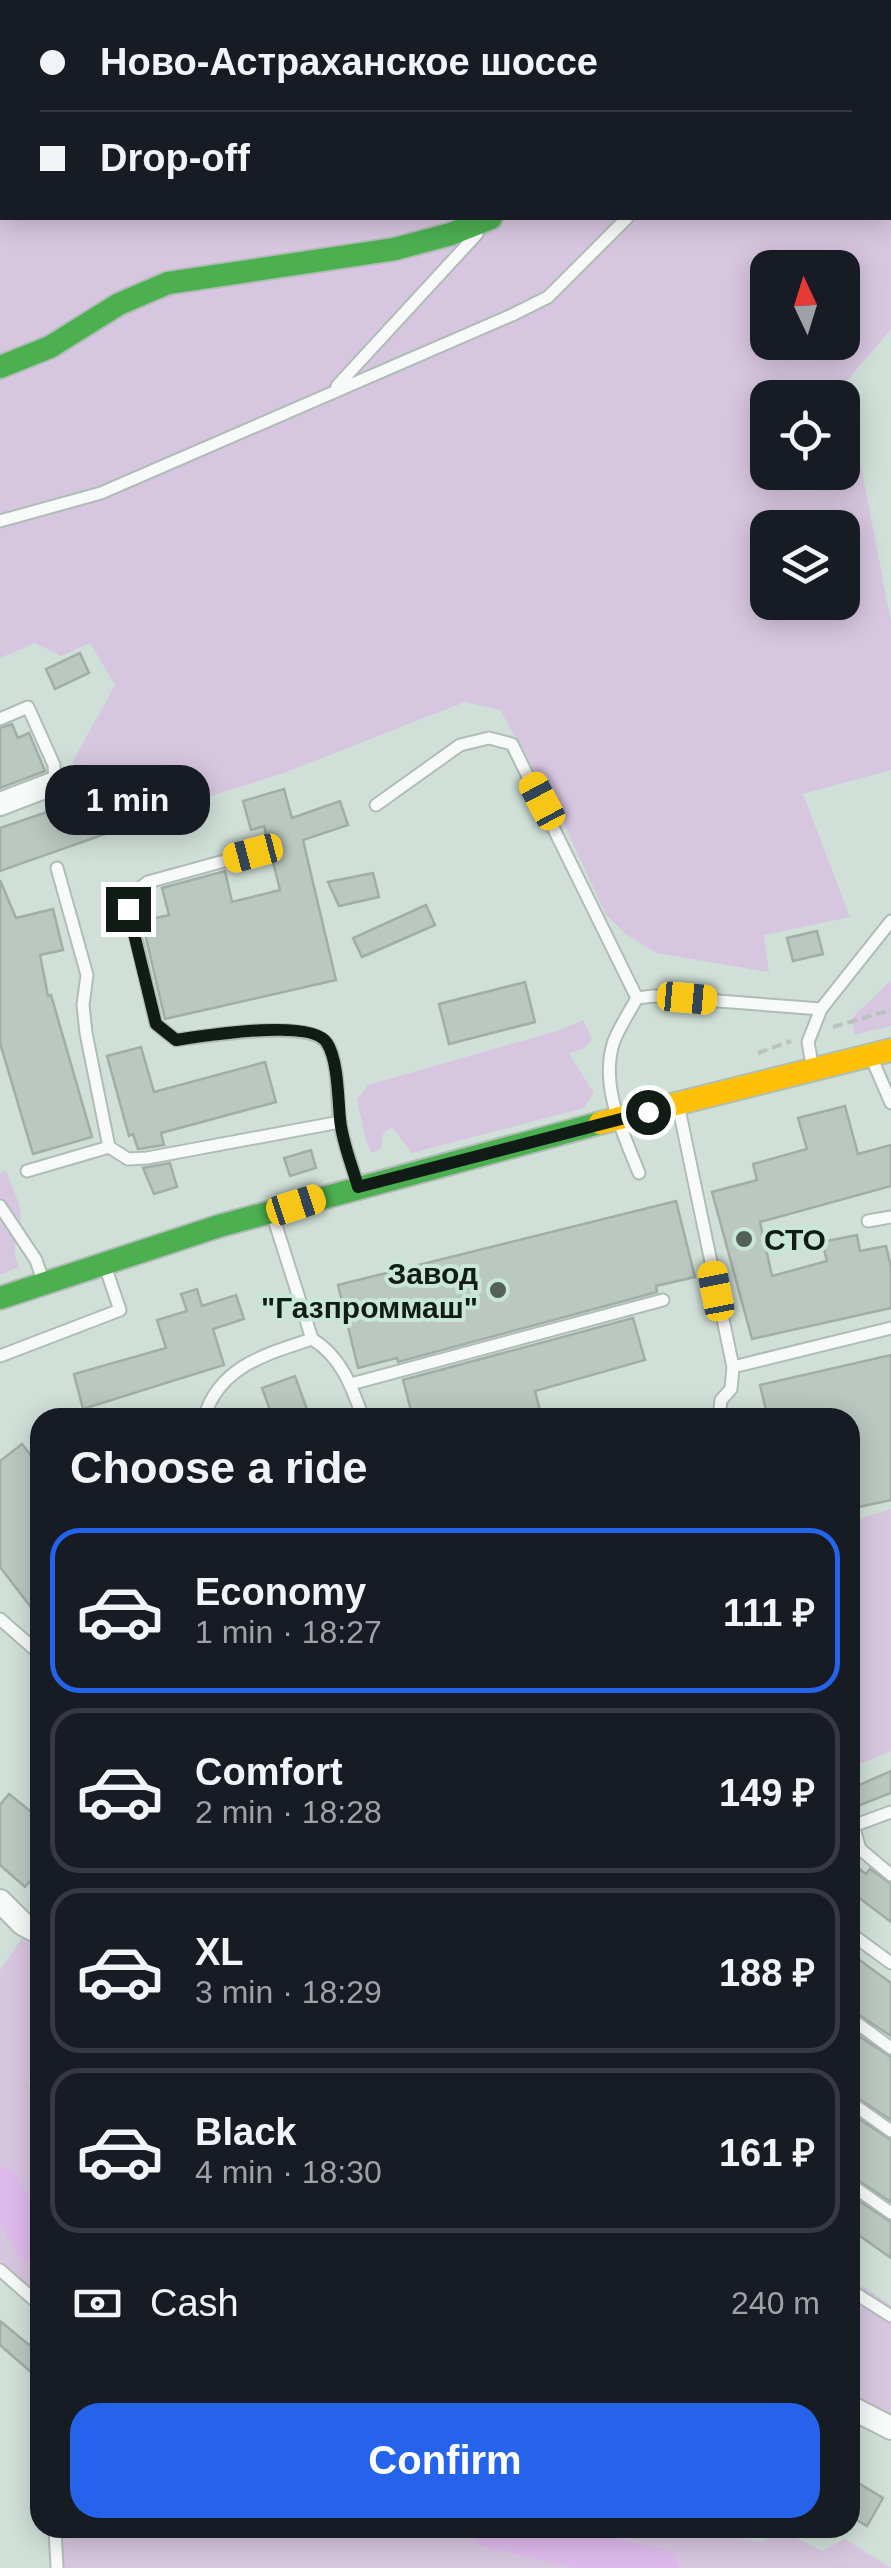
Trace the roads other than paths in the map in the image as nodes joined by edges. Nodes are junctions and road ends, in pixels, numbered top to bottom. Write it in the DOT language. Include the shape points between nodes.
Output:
graph roads {
  1 [pos="489,220"];
  2 [pos="497,220"];
  3 [pos="625,220"];
  4 [pos="0,367"];
  5 [pos="334,390"];
  6 [pos="0,521"];
  7 [pos="0,719"];
  8 [pos="55,783"];
  9 [pos="0,804"];
  10 [pos="376,805"];
  11 [pos="253,853"];
  12 [pos="58,868"];
  13 [pos="891,921"];
  14 [pos="638,998"];
  15 [pos="820,1009"];
  16 [pos="881,1053"];
  17 [pos="813,1071"];
  18 [pos="891,1103"];
  19 [pos="678,1104"];
  20 [pos="618,1120"];
  21 [pos="340,1122"];
  22 [pos="109,1147"];
  23 [pos="27,1171"];
  24 [pos="639,1173"];
  25 [pos="358,1187"];
  26 [pos="0,1206"];
  27 [pos="272,1212"];
  28 [pos="891,1217"];
  29 [pos="868,1221"];
  30 [pos="104,1262"];
  31 [pos="43,1282"];
  32 [pos="0,1298"];
  33 [pos="664,1300"];
  34 [pos="891,1328"];
  35 [pos="312,1339"];
  36 [pos="0,1356"];
  37 [pos="733,1367"];
  38 [pos="351,1384"];
  39 [pos="209,1408"];
  40 [pos="359,1408"];
  41 [pos="720,1408"];
  42 [pos="0,1619"];
  43 [pos="30,1645"];
  44 [pos="891,1812"];
  45 [pos="860,1823"];
  46 [pos="860,1849"];
  47 [pos="891,1874"];
  48 [pos="0,1901"];
  49 [pos="30,1928"];
  50 [pos="860,1940"];
  51 [pos="891,1963"];
  52 [pos="860,2025"];
  53 [pos="891,2048"];
  54 [pos="860,2109"];
  55 [pos="891,2131"];
  56 [pos="860,2191"];
  57 [pos="891,2213"];
  58 [pos="0,2270"];
  59 [pos="30,2296"];
  60 [pos="860,2296"];
  61 [pos="891,2316"];
  62 [pos="860,2412"];
  63 [pos="891,2428"];
  64 [pos="56,2538"];
  65 [pos="57,2568"];
  1 -- 4 [label="main road" via="395,249 168,283"];
  2 -- 5 [label="lane"];
  3 -- 5 [label="lane" via="548,297"];
  5 -- 6 [label="lane" via="101,493"];
  7 -- 8 [label="lane" via="28,707 54,765"];
  8 -- 9 [label="street"];
  10 -- 14 [label="lane" via="460,745 489,738 512,744"];
  11 -- 21 [label="lane" via="148,882 134,892 128,909 156,1024 176,1040 290,1030 317,1034 328,1043"];
  12 -- 22 [label="lane" via="87,976 82,1005"];
  13 -- 15 [label="lane"];
  14 -- 15 [label="lane"];
  14 -- 20 [label="lane" via="614,1040 609,1071"];
  15 -- 17 [label="lane" via="808,1042"];
  16 -- 17 [label="main road"];
  16 -- 18 [label="lane"];
  17 -- 19 [label="main road"];
  19 -- 20 [label="main road"];
  19 -- 37 [label="lane"];
  20 -- 24 [label="lane"];
  20 -- 25 [label="main road"];
  21 -- 22 [label="lane" via="147,1158 128,1159"];
  21 -- 25 [label="lane"];
  22 -- 23 [label="lane"];
  25 -- 27 [label="main road"];
  26 -- 31 [label="lane"];
  27 -- 30 [label="main road"];
  27 -- 35 [label="lane"];
  28 -- 29 [label="lane"];
  30 -- 31 [label="main road"];
  30 -- 36 [label="lane" via="120,1310"];
  31 -- 32 [label="main road"];
  33 -- 38 [label="lane"];
  34 -- 37 [label="lane"];
  35 -- 38 [label="lane" via="328,1348"];
  35 -- 39 [label="lane" via="254,1358 225,1379"];
  37 -- 41 [label="lane"];
  38 -- 40 [label="lane"];
  42 -- 43 [label="lane"];
  44 -- 45 [label="lane"];
  46 -- 47 [label="lane"];
  48 -- 49 [label="street"];
  50 -- 51 [label="lane"];
  52 -- 53 [label="lane"];
  54 -- 55 [label="lane"];
  56 -- 57 [label="lane"];
  58 -- 59 [label="lane"];
  60 -- 61 [label="lane"];
  62 -- 63 [label="street"];
  64 -- 65 [label="lane"];
}
